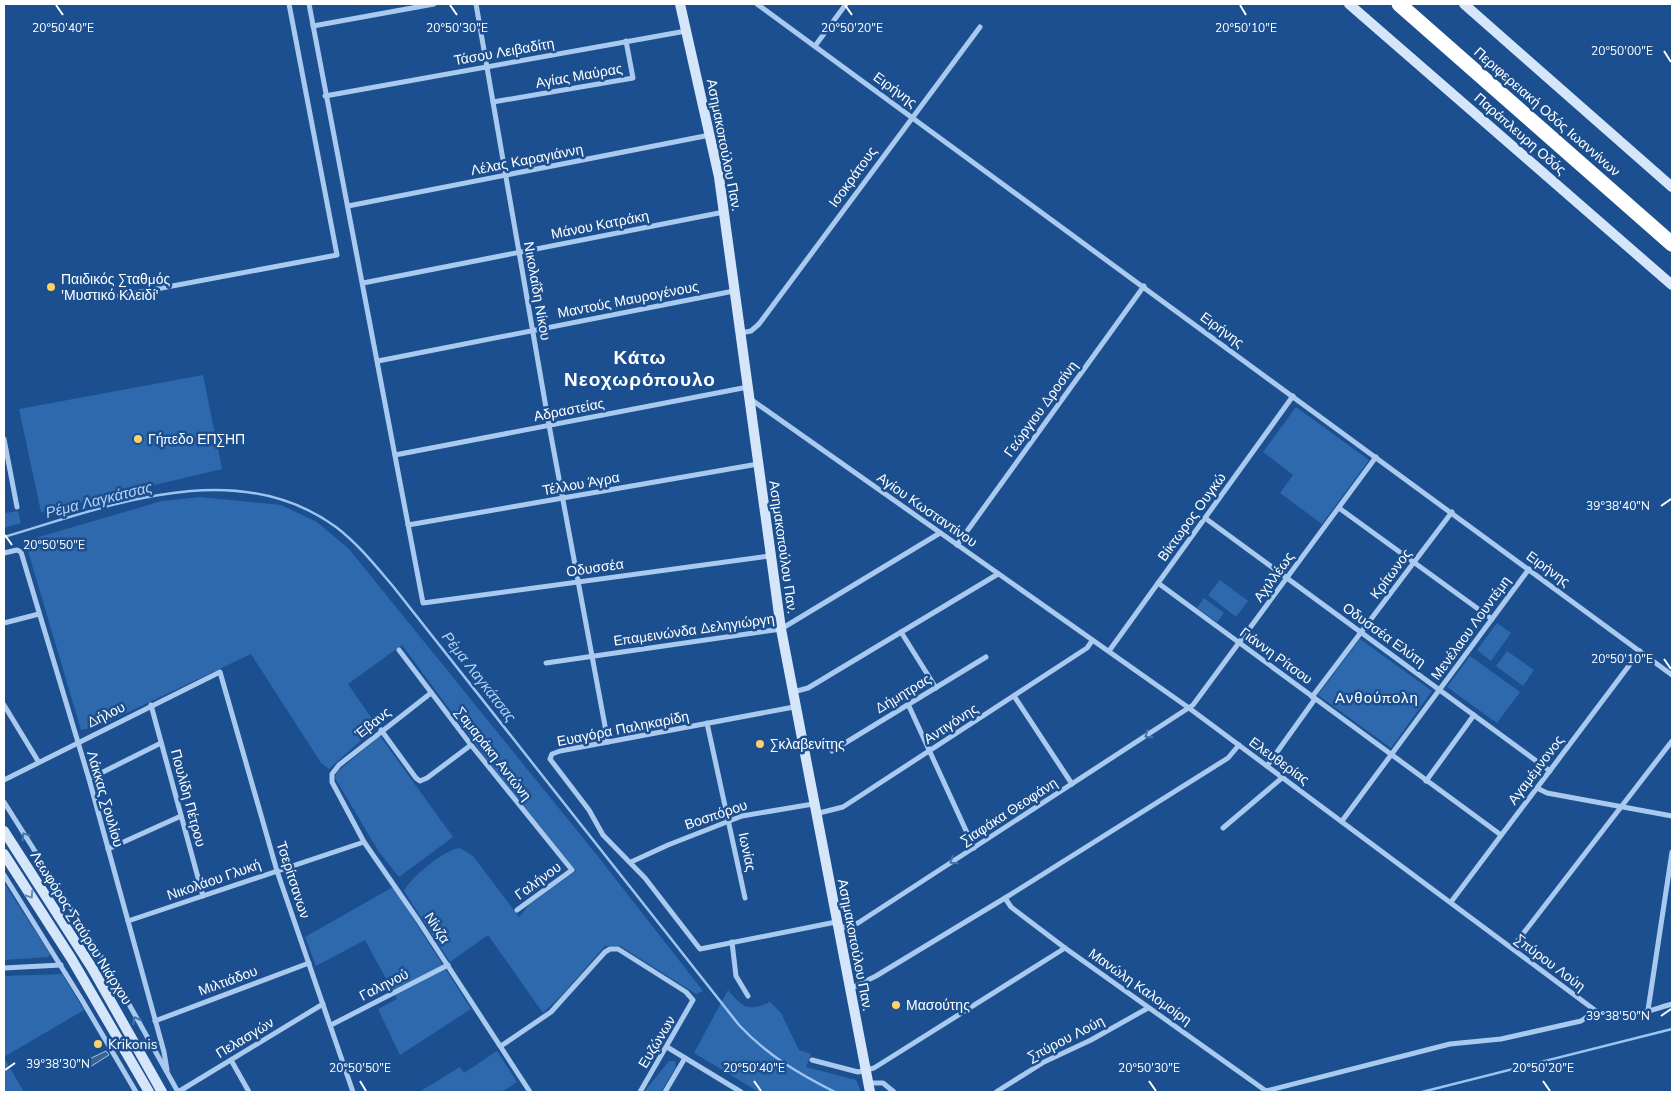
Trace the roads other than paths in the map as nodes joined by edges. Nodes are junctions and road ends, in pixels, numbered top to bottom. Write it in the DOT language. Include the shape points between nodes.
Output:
graph roads {
  1 [pos="289,4"];
  2 [pos="309,4"];
  3 [pos="434,4"];
  4 [pos="476,4"];
  5 [pos="680,4"];
  6 [pos="757,4"];
  7 [pos="846,4"];
  8 [pos="1349,4"];
  9 [pos="1400,4"];
  10 [pos="1464,4"];
  11 [pos="313,26"];
  12 [pos="980,26"];
  13 [pos="686,31"];
  14 [pos="626,42"];
  15 [pos="815,46"];
  16 [pos="487,67"];
  17 [pos="325,96"];
  18 [pos="493,102"];
  19 [pos="913,117"];
  20 [pos="710,135"];
  21 [pos="506,175"];
  22 [pos="1672,186"];
  23 [pos="348,206"];
  24 [pos="724,212"];
  25 [pos="1672,244"];
  26 [pos="519,252"];
  27 [pos="363,282"];
  28 [pos="1672,285"];
  29 [pos="1144,286"];
  30 [pos="735,291"];
  31 [pos="119,296"];
  32 [pos="533,331"];
  33 [pos="740,333"];
  34 [pos="378,361"];
  35 [pos="748,386"];
  36 [pos="1293,396"];
  37 [pos="749,398"];
  38 [pos="549,425"];
  39 [pos="4,438"];
  40 [pos="395,455"];
  41 [pos="1376,457"];
  42 [pos="758,464"];
  43 [pos="563,498"];
  44 [pos="17,507"];
  45 [pos="1339,508"];
  46 [pos="1452,512"];
  47 [pos="1205,518"];
  48 [pos="408,525"];
  49 [pos="940,533"];
  50 [pos="957,545"];
  51 [pos="4,553"];
  52 [pos="770,556"];
  53 [pos="1413,562"];
  54 [pos="1529,569"];
  55 [pos="998,574"];
  56 [pos="1287,578"];
  57 [pos="577,582"];
  58 [pos="1158,584"];
  59 [pos="39,614"];
  60 [pos="1492,619"];
  61 [pos="4,623"];
  62 [pos="781,629"];
  63 [pos="901,632"];
  64 [pos="1361,632"];
  65 [pos="1092,641"];
  66 [pos="1240,644"];
  67 [pos="399,650"];
  68 [pos="1108,651"];
  69 [pos="1640,652"];
  70 [pos="592,657"];
  71 [pos="986,657"];
  72 [pos="546,663"];
  73 [pos="220,672"];
  74 [pos="1672,675"];
  75 [pos="936,688"];
  76 [pos="1440,690"];
  77 [pos="792,692"];
  78 [pos="431,693"];
  79 [pos="1014,696"];
  80 [pos="1314,698"];
  81 [pos="908,704"];
  82 [pos="4,705"];
  83 [pos="151,706"];
  84 [pos="794,707"];
  85 [pos="1189,708"];
  86 [pos="1474,715"];
  87 [pos="707,723"];
  88 [pos="381,730"];
  89 [pos="77,741"];
  90 [pos="1672,741"];
  91 [pos="608,742"];
  92 [pos="161,743"];
  93 [pos="471,745"];
  94 [pos="1239,745"];
  95 [pos="832,751"];
  96 [pos="930,752"];
  97 [pos="1391,756"];
  98 [pos="38,761"];
  99 [pos="1267,766"];
  100 [pos="1550,771"];
  101 [pos="332,774"];
  102 [pos="1283,777"];
  103 [pos="88,779"];
  104 [pos="4,780"];
  105 [pos="1426,781"];
  106 [pos="1072,784"];
  107 [pos="1537,788"];
  108 [pos="4,802"];
  109 [pos="1621,807"];
  110 [pos="814,809"];
  111 [pos="181,816"];
  112 [pos="1672,816"];
  113 [pos="728,821"];
  114 [pos="1342,821"];
  115 [pos="1223,828"];
  116 [pos="4,831"];
  117 [pos="1501,835"];
  118 [pos="364,842"];
  119 [pos="974,848"];
  120 [pos="108,849"];
  121 [pos="1672,852"];
  122 [pos="4,854"];
  123 [pos="631,862"];
  124 [pos="572,870"];
  125 [pos="277,871"];
  126 [pos="4,875"];
  127 [pos="202,896"];
  128 [pos="745,898"];
  129 [pos="1004,898"];
  130 [pos="1451,902"];
  131 [pos="517,910"];
  132 [pos="128,921"];
  133 [pos="837,925"];
  134 [pos="732,942"];
  135 [pos="1065,948"];
  136 [pos="1512,948"];
  137 [pos="700,949"];
  138 [pos="309,963"];
  139 [pos="61,965"];
  140 [pos="448,965"];
  141 [pos="4,968"];
  142 [pos="850,989"];
  143 [pos="748,996"];
  144 [pos="323,1004"];
  145 [pos="1672,1004"];
  146 [pos="1148,1008"];
  147 [pos="1648,1010"];
  148 [pos="1596,1011"];
  149 [pos="155,1021"];
  150 [pos="331,1025"];
  151 [pos="501,1046"];
  152 [pos="667,1048"];
  153 [pos="685,1058"];
  154 [pos="231,1060"];
  155 [pos="812,1060"];
  156 [pos="167,1070"];
  157 [pos="866,1071"];
  158 [pos="869,1088"];
  159 [pos="1266,1091"];
  160 [pos="136,1092"];
  161 [pos="149,1092"];
  162 [pos="162,1092"];
  163 [pos="178,1092"];
  164 [pos="249,1092"];
  165 [pos="353,1092"];
  166 [pos="530,1092"];
  167 [pos="640,1092"];
  168 [pos="665,1092"];
  169 [pos="739,1092"];
  170 [pos="894,1092"];
  171 [pos="996,1092"];
  1 -- 31 [label="street" via="337,255"];
  2 -- 11 [label="street"];
  3 -- 11 [label="street"];
  4 -- 16 [label="street, Νικολαΐδη Νίκου"];
  5 -- 13 [label="street, Ασημακοπούλου Παν."];
  6 -- 15 [label="street, Ειρήνης"];
  7 -- 15 [label="street"];
  8 -- 28 [label="street, Παράπλευρη Οδός"];
  9 -- 25 [label="highway, Περιφερειακή Οδός Ιωαννίνων"];
  10 -- 22 [label="street"];
  11 -- 17 [label="street"];
  12 -- 19 [label="street, Ισοκράτους"];
  13 -- 14 [label="street, Τάσου Λειβαδίτη"];
  13 -- 20 [label="street, Ασημακοπούλου Παν."];
  14 -- 16 [label="street, Τάσου Λειβαδίτη"];
  14 -- 18 [label="street, Αγίας Μαύρας" via="633,78"];
  15 -- 19 [label="street, Ειρήνης"];
  16 -- 17 [label="street, Τάσου Λειβαδίτη"];
  16 -- 18 [label="street, Νικολαΐδη Νίκου"];
  17 -- 23 [label="street"];
  18 -- 21 [label="street, Νικολαΐδη Νίκου"];
  19 -- 29 [label="street, Ειρήνης"];
  19 -- 33 [label="street, Ισοκράτους" via="759,324 751,331"];
  20 -- 21 [label="street, Λέλας Καραγιάννη"];
  20 -- 24 [label="street, Ασημακοπούλου Παν."];
  21 -- 23 [label="street, Λέλας Καραγιάννη"];
  21 -- 26 [label="street, Νικολαΐδη Νίκου"];
  23 -- 27 [label="street"];
  24 -- 26 [label="street, Μάνου Κατράκη"];
  24 -- 30 [label="street, Ασημακοπούλου Παν."];
  26 -- 27 [label="street, Μάνου Κατράκη"];
  26 -- 32 [label="street, Νικολαΐδη Νίκου"];
  27 -- 34 [label="street"];
  29 -- 36 [label="street, Ειρήνης"];
  29 -- 50 [label="street, Γεώργιου Δροσίνη"];
  30 -- 32 [label="street, Μαντούς Μαυρογένους"];
  30 -- 33 [label="street, Ασημακοπούλου Παν."];
  32 -- 34 [label="street, Μαντούς Μαυρογένους"];
  32 -- 38 [label="street, Νικολαΐδη Νίκου"];
  33 -- 35 [label="street, Ασημακοπούλου Παν."];
  34 -- 40 [label="street"];
  35 -- 37 [label="street, Ασημακοπούλου Παν."];
  35 -- 38 [label="street, Αδραστείας"];
  36 -- 41 [label="street, Ειρήνης"];
  36 -- 47 [label="street, Βίκτωρος Ουγκώ"];
  37 -- 42 [label="street, Ασημακοπούλου Παν."];
  37 -- 49 [label="street, Αγίου Κωσταντίνου"];
  38 -- 40 [label="street, Αδραστείας"];
  38 -- 43 [label="street, Νικολαΐδη Νίκου"];
  39 -- 44 [label="street"];
  40 -- 48 [label="street"];
  41 -- 45 [label="street, Αχιλλέως"];
  41 -- 46 [label="street, Ειρήνης"];
  42 -- 43 [label="street, Τέλλου Άγρα"];
  42 -- 52 [label="street, Ασημακοπούλου Παν."];
  43 -- 48 [label="street, Τέλλου Άγρα"];
  43 -- 57 [label="street, Νικολαΐδη Νίκου"];
  45 -- 53 [label="street"];
  45 -- 56 [label="street, Αχιλλέως"];
  46 -- 53 [label="street, Κρίτωνος"];
  46 -- 54 [label="street, Ειρήνης"];
  47 -- 56 [label="street, Οδυσσέα Ελύτη"];
  47 -- 58 [label="street, Βίκτωρος Ουγκώ"];
  48 -- 57 [label="street, Οδυσσέα" via="423,603"];
  49 -- 50 [label="street, Αγίου Κωσταντίνου"];
  49 -- 62 [label="street, Επαμεινώνδα Δεληγιώργη"];
  50 -- 55 [label="street, Αγίου Κωσταντίνου"];
  51 -- 59 [label="street, Λάκκας Σουλίου" via="21,552"];
  52 -- 57 [label="street, Οδυσσέα"];
  52 -- 62 [label="street, Ασημακοπούλου Παν."];
  53 -- 60 [label="street"];
  53 -- 64 [label="street, Κρίτωνος"];
  54 -- 60 [label="street, Μενέλαου Λουντέμη"];
  54 -- 69 [label="street, Ειρήνης"];
  55 -- 63 [label="street"];
  55 -- 65 [label="street, Αγίου Κωσταντίνου"];
  56 -- 64 [label="street, Οδυσσέα Ελύτη"];
  56 -- 66 [label="street, Αχιλλέως"];
  57 -- 70 [label="street, Νικολαΐδη Νίκου"];
  58 -- 66 [label="street, Γιάννη Ρίτσου"];
  58 -- 68 [label="street, Βίκτωρος Ουγκώ"];
  59 -- 61 [label="street"];
  59 -- 89 [label="street, Λάκκας Σουλίου"];
  60 -- 76 [label="street, Μενέλαου Λουντέμη"];
  62 -- 70 [label="street, Επαμεινώνδα Δεληγιώργη"];
  62 -- 77 [label="street, Ασημακοπούλου Παν."];
  63 -- 75 [label="street"];
  63 -- 77 [label="street" via="808,688"];
  64 -- 76 [label="street, Οδυσσέα Ελύτη"];
  64 -- 80 [label="street, Κρίτωνος"];
  65 -- 68 [label="street, Ελευθερίας"];
  65 -- 79 [label="street, Αντιγόνης"];
  66 -- 80 [label="street, Γιάννη Ρίτσου"];
  66 -- 85 [label="street, Αχιλλέως"];
  67 -- 78 [label="street, Σαμαράκη Αντώνη"];
  68 -- 85 [label="street, Ελευθερίας"];
  69 -- 74 [label="street, Ειρήνης"];
  69 -- 100 [label="street, Αγαμέμνονoς"];
  70 -- 72 [label="street, Επαμεινώνδα Δεληγιώργη"];
  70 -- 91 [label="street, Νικολαΐδη Νίκου"];
  71 -- 75 [label="street, Δήμητρας"];
  73 -- 83 [label="street, Δήλου"];
  73 -- 125 [label="street, Τσερίτσανων"];
  75 -- 81 [label="street, Δήμητρας"];
  76 -- 86 [label="street, Οδυσσέα Ελύτη"];
  76 -- 97 [label="street, Μενέλαου Λουντέμη"];
  77 -- 84 [label="street, Ασημακοπούλου Παν."];
  78 -- 88 [label="street, Έβανς"];
  78 -- 93 [label="street, Σαμαράκη Αντώνη"];
  79 -- 96 [label="street, Αντιγόνης"];
  79 -- 106 [label="street"];
  80 -- 97 [label="street, Γιάννη Ρίτσου"];
  80 -- 99 [label="street, Κρίτωνος"];
  81 -- 95 [label="street, Δήμητρας"];
  81 -- 96 [label="street"];
  82 -- 98 [label="street"];
  83 -- 89 [label="street, Δήλου"];
  83 -- 92 [label="street, Πουλίδη Πέτρου"];
  84 -- 87 [label="street, Ευαγόρα Παληκαρίδη"];
  84 -- 110 [label="street, Ασημακοπούλου Παν."];
  85 -- 94 [label="street, Ελευθερίας"];
  85 -- 106 [label="street, Σιαφάκα Θεοφάνη, one-way"];
  86 -- 100 [label="street, Οδυσσέα Ελύτη"];
  86 -- 105 [label="street"];
  87 -- 91 [label="street, Ευαγόρα Παληκαρίδη"];
  87 -- 113 [label="street, Ιωνίας"];
  88 -- 93 [label="street" via="420,780"];
  88 -- 101 [label="street, Έβανς" via="338,765"];
  89 -- 98 [label="street, Δήλου"];
  89 -- 103 [label="street, Λάκκας Σουλίου"];
  90 -- 109 [label="street"];
  91 -- 123 [label="street, Ευαγόρα Παληκαρίδη" via="555,752 550,759 590,810 603,834"];
  92 -- 103 [label="street"];
  92 -- 111 [label="street, Πουλίδη Πέτρου"];
  93 -- 124 [label="street, Σαμαράκη Αντώνη"];
  94 -- 99 [label="street, Ελευθερίας"];
  94 -- 129 [label="street" via="1228,758"];
  96 -- 110 [label="street, Αντιγόνης" via="840,809"];
  96 -- 119 [label="street"];
  97 -- 105 [label="street, Γιάννη Ρίτσου"];
  97 -- 114 [label="street, Μενέλαου Λουντέμη"];
  98 -- 104 [label="street, Δήλου"];
  99 -- 102 [label="street, Ελευθερίας"];
  100 -- 107 [label="street, Αγαμέμνονoς"];
  101 -- 118 [label="street, Νίνζα" via="335,789"];
  102 -- 114 [label="street, Ελευθερίας"];
  102 -- 115 [label="street"];
  103 -- 120 [label="street, Λάκκας Σουλίου"];
  105 -- 117 [label="street, Γιάννη Ρίτσου"];
  106 -- 119 [label="street, Σιαφάκα Θεοφάνη"];
  107 -- 109 [label="street" via="1547,793"];
  107 -- 117 [label="street, Αγαμέμνονoς"];
  156 -- 108 [label="street, one-way" via="111,972"];
  109 -- 112 [label="street"];
  109 -- 136 [label="street"];
  110 -- 113 [label="street, Βοσπόρου" via="752,814"];
  110 -- 133 [label="street, Ασημακοπούλου Παν."];
  111 -- 120 [label="street"];
  111 -- 127 [label="street, Πουλίδη Πέτρου"];
  113 -- 123 [label="street, Βοσπόρου"];
  113 -- 128 [label="street, Ιωνίας"];
  114 -- 130 [label="street, Ελευθερίας"];
  116 -- 162 [label="street, Λεωφόρος Σταύρου Νιάρχου" via="92,968"];
  117 -- 130 [label="street, Αγαμέμνονoς"];
  118 -- 125 [label="street, Νικολάου Γλυκή"];
  118 -- 140 [label="street, Νίνζα"];
  119 -- 133 [label="street, Σιαφάκα Θεοφάνη, one-way" via="858,923"];
  120 -- 132 [label="street, Λάκκας Σουλίου"];
  121 -- 147 [label="street"];
  122 -- 161 [label="street, Λεωφόρος Σταύρου Νιάρχου, one-way" via="71,958"];
  123 -- 137 [label="street, Ευαγόρα Παληκαρίδη"];
  124 -- 131 [label="street, Γαλήνου"];
  125 -- 127 [label="street, Νικολάου Γλυκή"];
  125 -- 138 [label="street, Τσερίτσανων"];
  126 -- 139 [label="street"];
  127 -- 132 [label="street, Νικολάου Γλυκή"];
  129 -- 135 [label="street, Μανώλη Καλομοίρη" via="1011,907"];
  129 -- 142 [label="street"];
  130 -- 136 [label="street, Σπύρου Λούη"];
  132 -- 149 [label="street, Λάκκας Σουλίου"];
  133 -- 134 [label="street, Σιαφάκα Θεοφάνη"];
  133 -- 142 [label="street, Ασημακοπούλου Παν."];
  134 -- 137 [label="street, Σιαφάκα Θεοφάνη"];
  134 -- 143 [label="street" via="736,976"];
  135 -- 146 [label="street, Μανώλη Καλομοίρη"];
  135 -- 157 [label="street" via="879,1066"];
  136 -- 148 [label="street, Σπύρου Λούη"];
  138 -- 144 [label="street, Τσερίτσανων"];
  138 -- 149 [label="street, Μιλτιάδου"];
  139 -- 141 [label="street"];
  139 -- 160 [label="street"];
  140 -- 150 [label="street, Γαληνού"];
  140 -- 151 [label="street, Νίνζα"];
  142 -- 157 [label="street, Ασημακοπούλου Παν."];
  144 -- 150 [label="street, Τσερίτσανων"];
  144 -- 154 [label="street, Πελασγών"];
  145 -- 147 [label="street, Σπύρου Λούη"];
  146 -- 159 [label="street, Μανώλη Καλομοίρη"];
  146 -- 171 [label="street, Σπύρου Λούη" via="1044,1062"];
  147 -- 148 [label="street, Σπύρου Λούη" via="1614,1017"];
  148 -- 159 [label="street" via="1581,1021 1501,1039 1450,1044"];
  149 -- 156 [label="street, Λάκκας Σουλίου"];
  150 -- 165 [label="street, Τσερίτσανων"];
  151 -- 152 [label="street, Ευζώνων" via="551,1012 610,949 621,951 693,998"];
  151 -- 166 [label="street, Νίνζα"];
  152 -- 153 [label="street"];
  152 -- 167 [label="street, Ευζώνων"];
  153 -- 168 [label="street"];
  153 -- 169 [label="street"];
  154 -- 163 [label="street, Πελασγών"];
  154 -- 164 [label="street"];
  155 -- 157 [label="street"];
  156 -- 163 [label="street"];
  157 -- 158 [label="street, Ασημακοπούλου Παν."];
  158 -- 170 [label="street" via="883,1083"];
}
